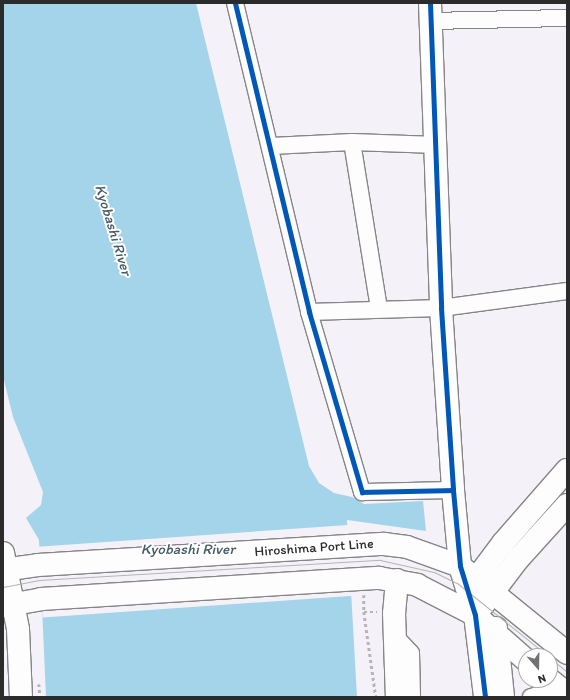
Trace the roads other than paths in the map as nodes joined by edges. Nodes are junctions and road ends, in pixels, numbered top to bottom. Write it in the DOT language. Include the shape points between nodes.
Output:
graph roads {
  1 [pos="236,3"];
  2 [pos="431,12"];
  3 [pos="567,18"];
  4 [pos="352,142"];
  5 [pos="437,145"];
  6 [pos="271,146"];
  7 [pos="567,291"];
  8 [pos="379,308"];
  9 [pos="440,308"];
  10 [pos="309,312"];
  11 [pos="567,470"];
  12 [pos="453,490"];
  13 [pos="567,505"];
  14 [pos="4,564"];
  15 [pos="468,573"];
  16 [pos="397,580"];
  17 [pos="493,593"];
  18 [pos="8,605"];
  19 [pos="475,615"];
  20 [pos="497,635"];
  21 [pos="395,636"];
  22 [pos="518,653"];
  23 [pos="567,653"];
  24 [pos="559,687"];
  25 [pos="21,697"];
  26 [pos="397,697"];
  27 [pos="412,697"];
  28 [pos="485,697"];
  29 [pos="504,697"];
  30 [pos="532,697"];
  1 -- 6 [label="street"];
  2 -- 3 [label="street"];
  2 -- 5 [label="street"];
  4 -- 5 [label="street"];
  4 -- 6 [label="street"];
  4 -- 8 [label="street"];
  5 -- 9 [label="street"];
  6 -- 10 [label="street"];
  7 -- 9 [label="street"];
  8 -- 9 [label="street"];
  8 -- 10 [label="street"];
  9 -- 12 [label="street"];
  10 -- 12 [label="street" via="362,492"];
  11 -- 15 [label="street" via="503,543"];
  12 -- 15 [label="street"];
  13 -- 17 [label="street" via="518,559"];
  14 -- 15 [label="street, Hiroshima Port Line" via="38,565 384,544 407,547"];
  14 -- 18 [label="street"];
  15 -- 17 [label="street, Hiroshima Port Line"];
  15 -- 19 [label="street"];
  16 -- 18 [label="street" via="358,586 41,599"];
  16 -- 19 [label="street" via="417,585"];
  16 -- 21 [label="street"];
  17 -- 19 [label="street"];
  17 -- 20 [label="street"];
  17 -- 23 [label="street, Hiroshima Port Line"];
  18 -- 25 [label="street" via="18,629"];
  19 -- 20 [label="street"];
  19 -- 28 [label="street"];
  20 -- 22 [label="street"];
  20 -- 29 [label="street"];
  21 -- 26 [label="street"];
  21 -- 27 [label="street" via="411,653"];
  24 -- 30 [label="street"];
}
